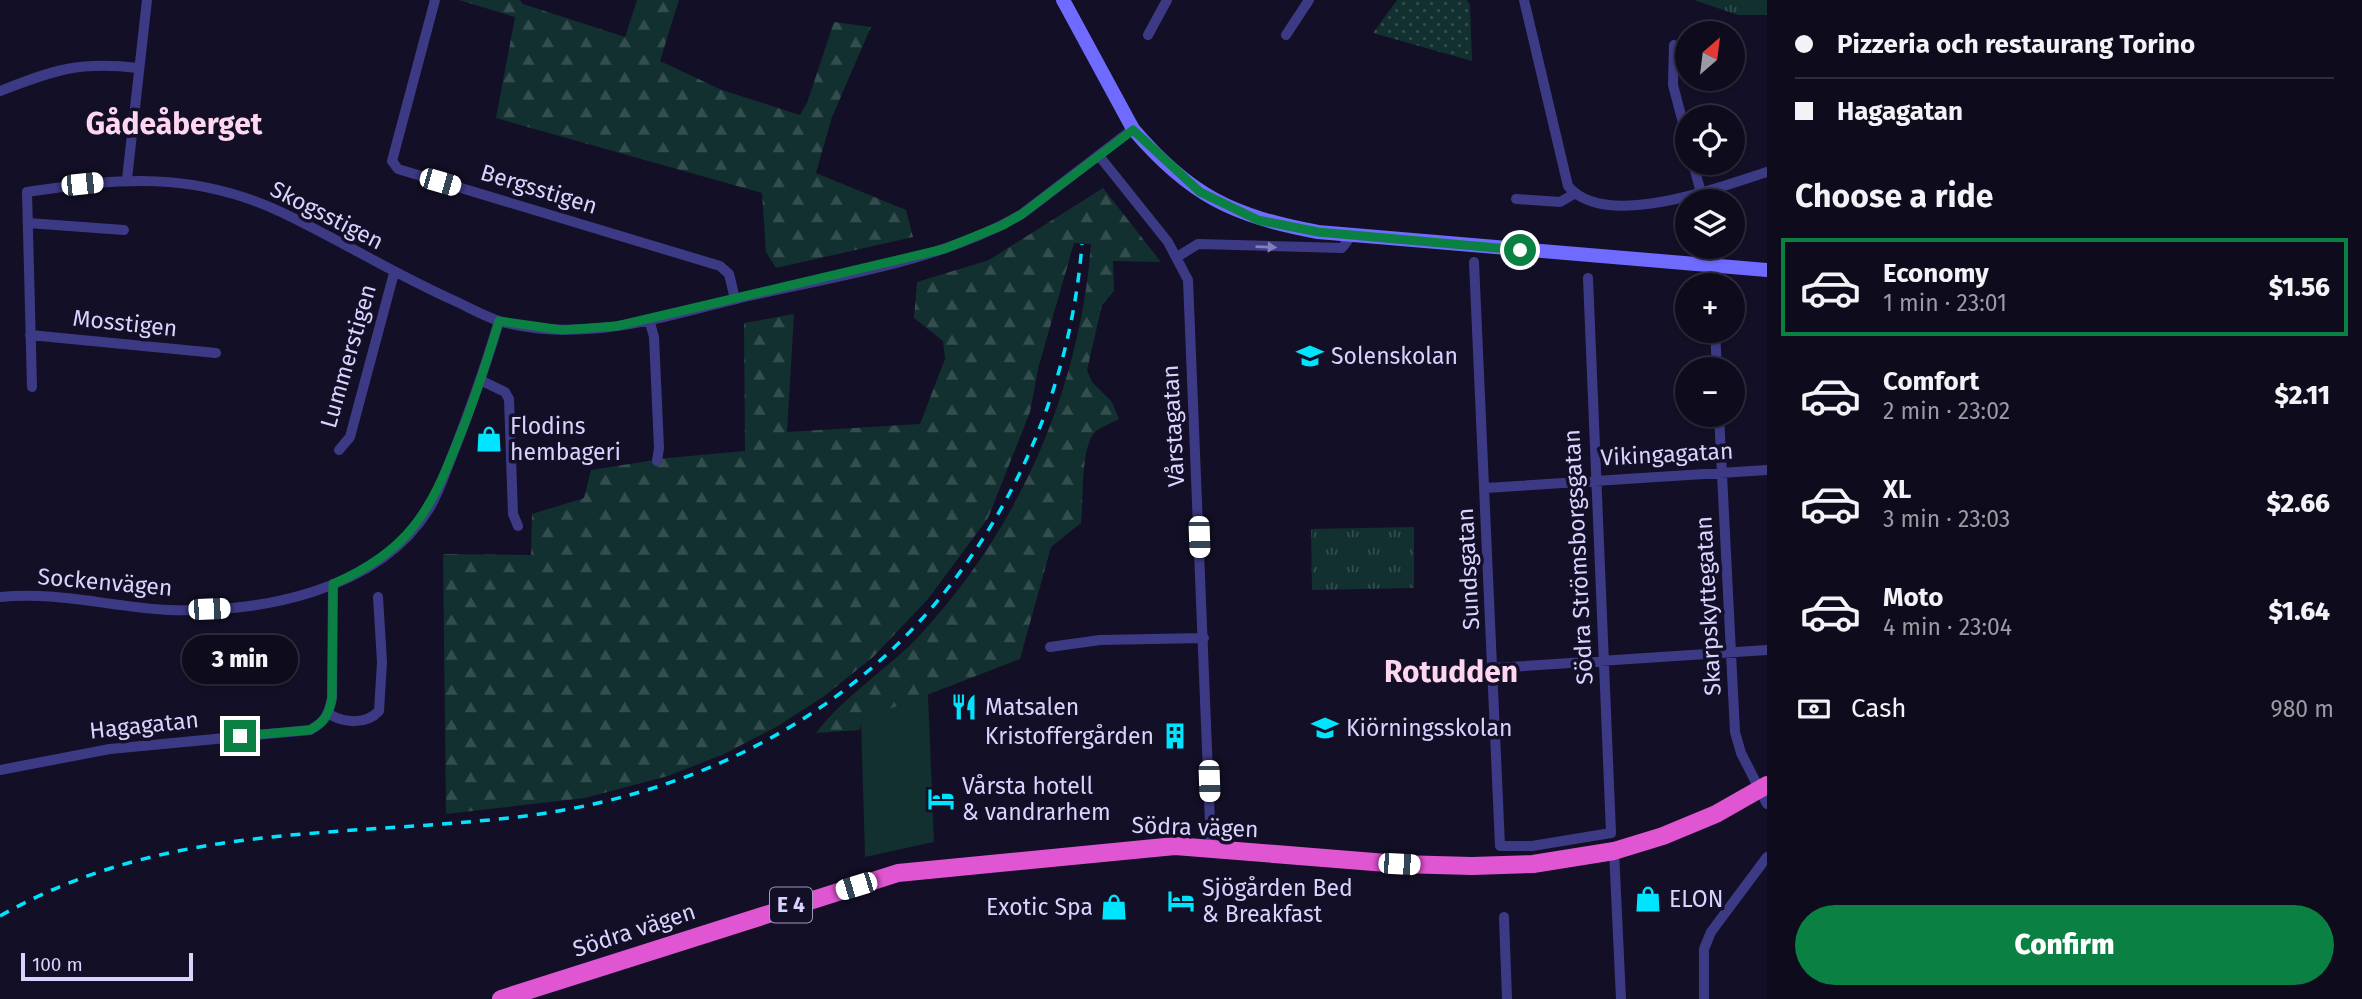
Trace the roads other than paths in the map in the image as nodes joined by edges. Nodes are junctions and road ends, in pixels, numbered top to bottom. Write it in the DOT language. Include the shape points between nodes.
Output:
graph roads {
  1 [pos="147,0"];
  2 [pos="435,0"];
  3 [pos="1063,0"];
  4 [pos="1167,0"];
  5 [pos="1309,0"];
  6 [pos="1524,0"];
  7 [pos="1149,35"];
  8 [pos="1286,35"];
  9 [pos="1674,45"];
  10 [pos="138,68"];
  11 [pos="0,91"];
  12 [pos="1678,105"];
  13 [pos="1133,130"];
  14 [pos="1100,157"];
  15 [pos="1767,172"];
  16 [pos="127,179"];
  17 [pos="1714,189"];
  18 [pos="1574,194"];
  19 [pos="1675,198"];
  20 [pos="1516,199"];
  21 [pos="28,223"];
  22 [pos="124,230"];
  23 [pos="1352,235"];
  24 [pos="1177,257"];
  25 [pos="1474,262"];
  26 [pos="1712,267"];
  27 [pos="1767,270"];
  28 [pos="394,273"];
  29 [pos="1712,273"];
  30 [pos="1588,278"];
  31 [pos="735,299"];
  32 [pos="649,319"];
  33 [pos="499,321"];
  34 [pos="30,335"];
  35 [pos="216,353"];
  36 [pos="482,381"];
  37 [pos="32,387"];
  38 [pos="1720,427"];
  39 [pos="339,450"];
  40 [pos="657,461"];
  41 [pos="1767,470"];
  42 [pos="1722,472"];
  43 [pos="1596,479"];
  44 [pos="1486,488"];
  45 [pos="518,526"];
  46 [pos="333,584"];
  47 [pos="0,597"];
  48 [pos="378,597"];
  49 [pos="1203,638"];
  50 [pos="1049,648"];
  51 [pos="1767,650"];
  52 [pos="1731,652"];
  53 [pos="1604,662"];
  54 [pos="1494,668"];
  55 [pos="329,714"];
  56 [pos="0,770"];
  57 [pos="1764,793"];
  58 [pos="1612,842"];
  59 [pos="1211,848"];
  60 [pos="1767,857"];
  61 [pos="1504,917"];
  62 [pos="501,999"];
  63 [pos="1507,999"];
  64 [pos="1621,999"];
  65 [pos="1704,999"];
  1 -- 10 [label="street"];
  2 -- 31 [label="street, Bergsstigen" via="391,161 398,169 720,265 729,274"];
  3 -- 13 [label="main road"];
  4 -- 7 [label="street"];
  5 -- 8 [label="street"];
  6 -- 18 [label="street" via="1568,186"];
  9 -- 12 [label="street" via="1673,85"];
  10 -- 11 [label="street" via="74,65"];
  10 -- 16 [label="street"];
  13 -- 14 [label="street"];
  13 -- 23 [label="main road" via="1161,159 1212,199 1237,212 1286,226"];
  14 -- 24 [label="street, Vårstagatan"];
  14 -- 31 [label="street" via="1022,214 944,249"];
  15 -- 17 [label="street"];
  16 -- 21 [label="street" via="27,192"];
  16 -- 28 [label="street, Skogsstigen" via="198,185 249,199"];
  18 -- 19 [label="street" via="1595,204 1626,206"];
  18 -- 20 [label="street" via="1560,202"];
  21 -- 22 [label="street"];
  21 -- 34 [label="street"];
  24 -- 23 [label="street, one-way" via="1198,244 1342,248"];
  23 -- 26 [label="main road"];
  24 -- 49 [label="street, Vårstagatan" via="1188,280"];
  25 -- 44 [label="street, Sundsgatan"];
  26 -- 27 [label="main road"];
  26 -- 29 [label="street"];
  28 -- 33 [label="street, Skogsstigen"];
  28 -- 39 [label="street, Lummerstigen" via="350,437"];
  30 -- 43 [label="street, Södra Strömsborgsgatan"];
  31 -- 32 [label="street"];
  32 -- 33 [label="street" via="562,330"];
  32 -- 40 [label="street" via="654,337"];
  33 -- 36 [label="street, Sockenvägen"];
  34 -- 35 [label="street, Mosstigen"];
  34 -- 37 [label="street"];
  36 -- 45 [label="street" via="505,392 509,399 513,514"];
  36 -- 46 [label="street, Sockenvägen" via="428,510 374,563"];
  38 -- 42 [label="street, Skarpskyttegatan"];
  41 -- 42 [label="street, Vikingagatan"];
  42 -- 43 [label="street, Vikingagatan"];
  42 -- 52 [label="street, Skarpskyttegatan"];
  43 -- 44 [label="street, Vikingagatan"];
  43 -- 53 [label="street, Södra Strömsborgsgatan"];
  44 -- 54 [label="street, Sundsgatan"];
  46 -- 47 [label="street, Sockenvägen" via="245,606 203,610 164,610 54,596"];
  46 -- 55 [label="street"];
  48 -- 55 [label="street" via="379,711 363,720 339,720"];
  49 -- 50 [label="street" via="1100,640"];
  49 -- 59 [label="street, Vårstagatan"];
  51 -- 52 [label="street"];
  52 -- 53 [label="street"];
  52 -- 57 [label="street, Skarpskyttegatan" via="1735,732 1741,754"];
  53 -- 54 [label="street"];
  53 -- 58 [label="street, Södra Strömsborgsgatan"];
  54 -- 58 [label="street, Sundsgatan" via="1500,846"];
  55 -- 56 [label="street, Hagagatan" via="310,730 110,749"];
  57 -- 58 [label="highway, Södra vägen / E 4" via="1663,836"];
  58 -- 59 [label="highway, Södra vägen / E 4" via="1533,863 1472,866"];
  58 -- 64 [label="street, Södra Strömsborgsgatan"];
  59 -- 62 [label="highway, Södra vägen / E 4" via="1148,847 898,873"];
  60 -- 65 [label="street" via="1711,932 1704,949"];
  61 -- 63 [label="street"];
}
